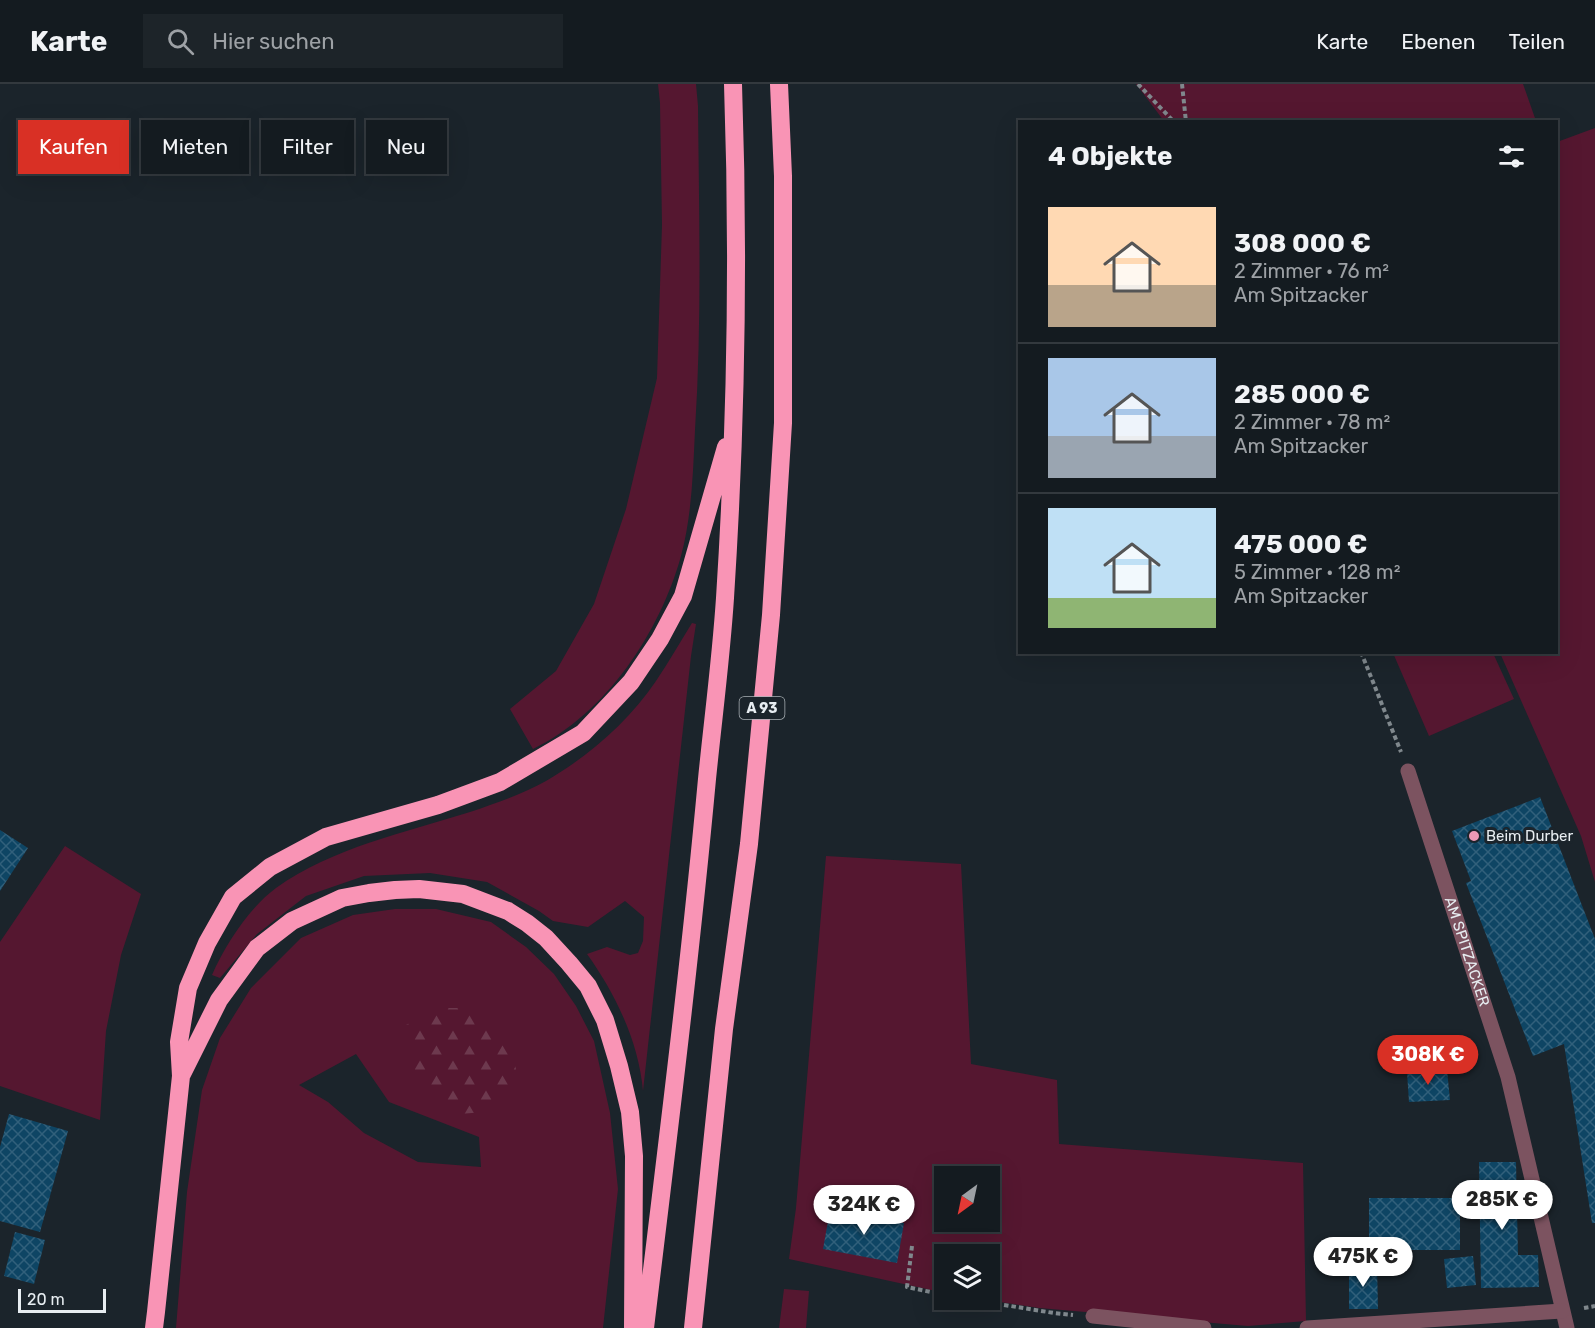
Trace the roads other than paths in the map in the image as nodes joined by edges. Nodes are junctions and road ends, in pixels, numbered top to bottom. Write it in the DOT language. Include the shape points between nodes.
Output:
graph roads {
  1 [pos="733,84"];
  2 [pos="779,84"];
  3 [pos="735,417"];
  4 [pos="1408,771"];
  5 [pos="181,1076"];
  6 [pos="1562,1311"];
  7 [pos="1093,1316"];
  8 [pos="154,1328"];
  9 [pos="633,1328"];
  10 [pos="645,1328"];
  11 [pos="693,1328"];
  12 [pos="1204,1328"];
  13 [pos="1306,1328"];
  14 [pos="1567,1328"];
  1 -- 3 [label="highway"];
  2 -- 11 [label="highway, A 93" via="783,423 771,615 749,844 724,1029"];
  3 -- 5 [label="highway" via="683,596 631,682 583,733 500,782 438,805 326,837 270,867 233,897 188,988 179,1042"];
  3 -- 10 [label="highway" via="725,601 703,825"];
  4 -- 6 [label="street, AM SPITZACKER" via="1508,1077"];
  5 -- 8 [label="highway"];
  5 -- 9 [label="highway" via="219,1000 257,948 292,921 342,898 395,890 463,894 508,911 546,938 588,986 605,1020 619,1066 630,1112 634,1156"];
  6 -- 13 [label="street"];
  6 -- 14 [label="street, AM SPITZACKER"];
  7 -- 12 [label="street"];
}
